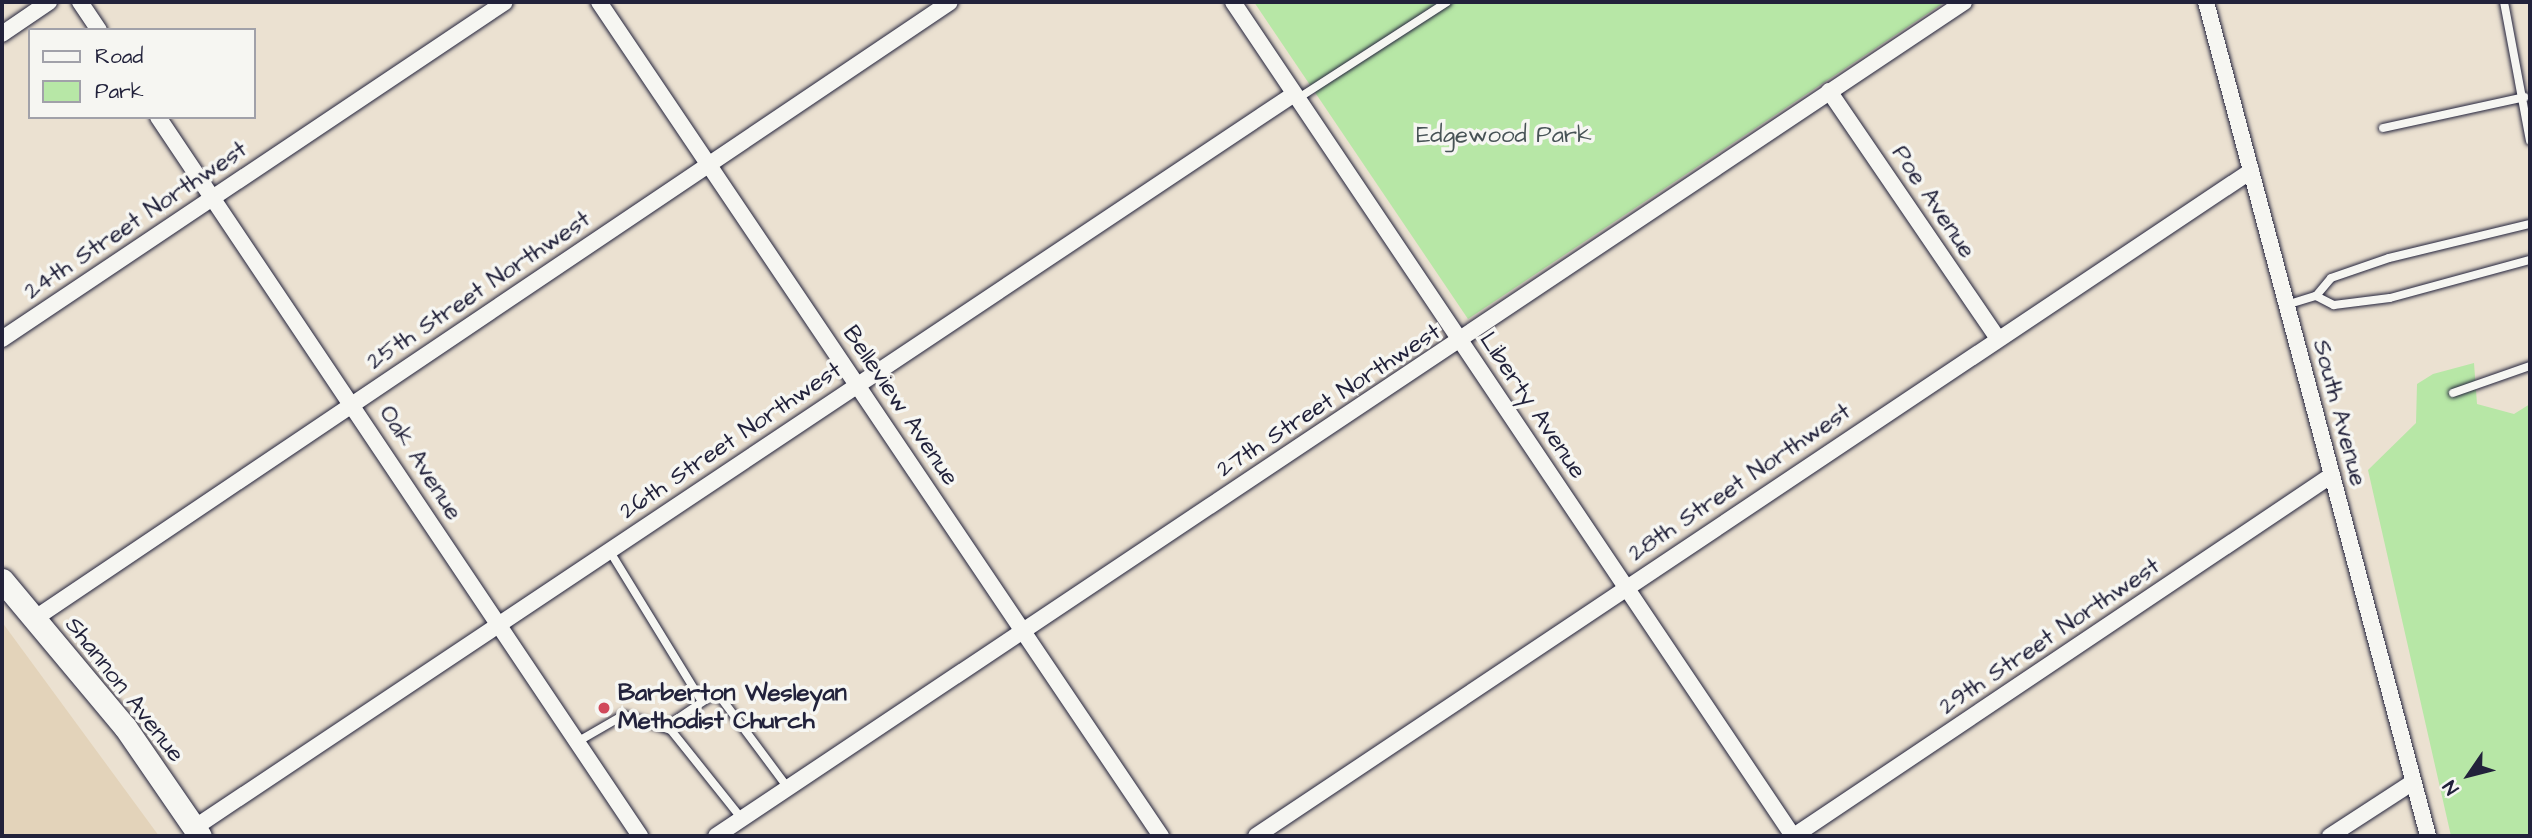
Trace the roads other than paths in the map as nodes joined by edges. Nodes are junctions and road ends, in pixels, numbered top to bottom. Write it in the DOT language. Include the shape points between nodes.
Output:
graph roads {
  1 [pos="49,2"];
  2 [pos="80,2"];
  3 [pos="505,2"];
  4 [pos="599,2"];
  5 [pos="950,2"];
  6 [pos="1233,2"];
  7 [pos="1447,2"];
  8 [pos="1964,2"];
  9 [pos="2206,2"];
  10 [pos="2504,2"];
  11 [pos="98,28"];
  12 [pos="2,34"];
  13 [pos="1829,91"];
  14 [pos="1296,96"];
  15 [pos="2525,97"];
  16 [pos="159,119"];
  17 [pos="2383,128"];
  18 [pos="2530,141"];
  19 [pos="709,164"];
  20 [pos="2251,171"];
  21 [pos="212,197"];
  22 [pos="2530,224"];
  23 [pos="2530,260"];
  24 [pos="2316,296"];
  25 [pos="2286,305"];
  26 [pos="2,339"];
  27 [pos="1998,339"];
  28 [pos="1462,341"];
  29 [pos="2530,366"];
  30 [pos="858,384"];
  31 [pos="2453,393"];
  32 [pos="353,403"];
  33 [pos="2332,475"];
  34 [pos="609,549"];
  35 [pos="2,580"];
  36 [pos="1626,587"];
  37 [pos="34,619"];
  38 [pos="499,624"];
  39 [pos="1024,632"];
  40 [pos="702,702"];
  41 [pos="671,730"];
  42 [pos="578,743"];
  43 [pos="2413,782"];
  44 [pos="788,788"];
  45 [pos="742,819"];
  46 [pos="197,832"];
  47 [pos="640,836"];
  48 [pos="716,836"];
  49 [pos="1161,836"];
  50 [pos="1256,836"];
  51 [pos="1794,836"];
  52 [pos="2330,836"];
  53 [pos="2428,836"];
  1 -- 12 [label="street"];
  2 -- 11 [label="street"];
  3 -- 21 [label="street, 24th Street Northwest"];
  4 -- 19 [label="street, Belleview Avenue"];
  5 -- 19 [label="street, 25th Street Northwest"];
  6 -- 14 [label="street, Liberty Avenue"];
  7 -- 14 [label="lane"];
  8 -- 13 [label="street, 27th Street Northwest"];
  9 -- 20 [label="street, South Avenue"];
  10 -- 15 [label="lane"];
  13 -- 27 [label="street, Poe Avenue"];
  13 -- 28 [label="street, 27th Street Northwest"];
  14 -- 28 [label="street, Liberty Avenue"];
  14 -- 30 [label="street, 26th Street Northwest"];
  15 -- 17 [label="lane"];
  15 -- 18 [label="lane"];
  16 -- 21 [label="street, Oak Avenue"];
  19 -- 30 [label="street, Belleview Avenue"];
  19 -- 32 [label="street, 25th Street Northwest"];
  20 -- 25 [label="street, South Avenue"];
  20 -- 27 [label="street, 28th Street Northwest"];
  21 -- 26 [label="street, 24th Street Northwest"];
  21 -- 32 [label="street, Oak Avenue"];
  22 -- 24 [label="lane" via="2389,258 2331,278"];
  23 -- 24 [label="lane" via="2390,298 2334,305"];
  24 -- 25 [label="lane"];
  25 -- 33 [label="street, South Avenue"];
  27 -- 36 [label="street, 28th Street Northwest"];
  28 -- 36 [label="street, Liberty Avenue"];
  28 -- 39 [label="street, 27th Street Northwest"];
  29 -- 31 [label="lane"];
  30 -- 34 [label="street, 26th Street Northwest"];
  30 -- 39 [label="street, Belleview Avenue"];
  32 -- 37 [label="street, 25th Street Northwest"];
  32 -- 38 [label="street, Oak Avenue"];
  33 -- 43 [label="street, South Avenue"];
  33 -- 51 [label="street, 29th Street Northwest"];
  34 -- 38 [label="street, 26th Street Northwest"];
  34 -- 40 [label="lane"];
  35 -- 37 [label="street, Shannon Avenue"];
  36 -- 50 [label="street, 28th Street Northwest"];
  36 -- 51 [label="street, Liberty Avenue"];
  37 -- 46 [label="street, Shannon Avenue" via="125,727"];
  38 -- 42 [label="street, Oak Avenue"];
  38 -- 46 [label="street, 26th Street Northwest"];
  39 -- 44 [label="street, 27th Street Northwest"];
  39 -- 49 [label="street, Belleview Avenue"];
  40 -- 41 [label="lane" via="674,721"];
  40 -- 44 [label="lane" via="711,696 721,698"];
  41 -- 42 [label="lane" via="624,715"];
  41 -- 45 [label="lane"];
  42 -- 47 [label="street, Oak Avenue"];
  43 -- 52 [label="street"];
  43 -- 53 [label="street, South Avenue"];
  44 -- 45 [label="street, 27th Street Northwest"];
  45 -- 48 [label="street, 27th Street Northwest"];
}
